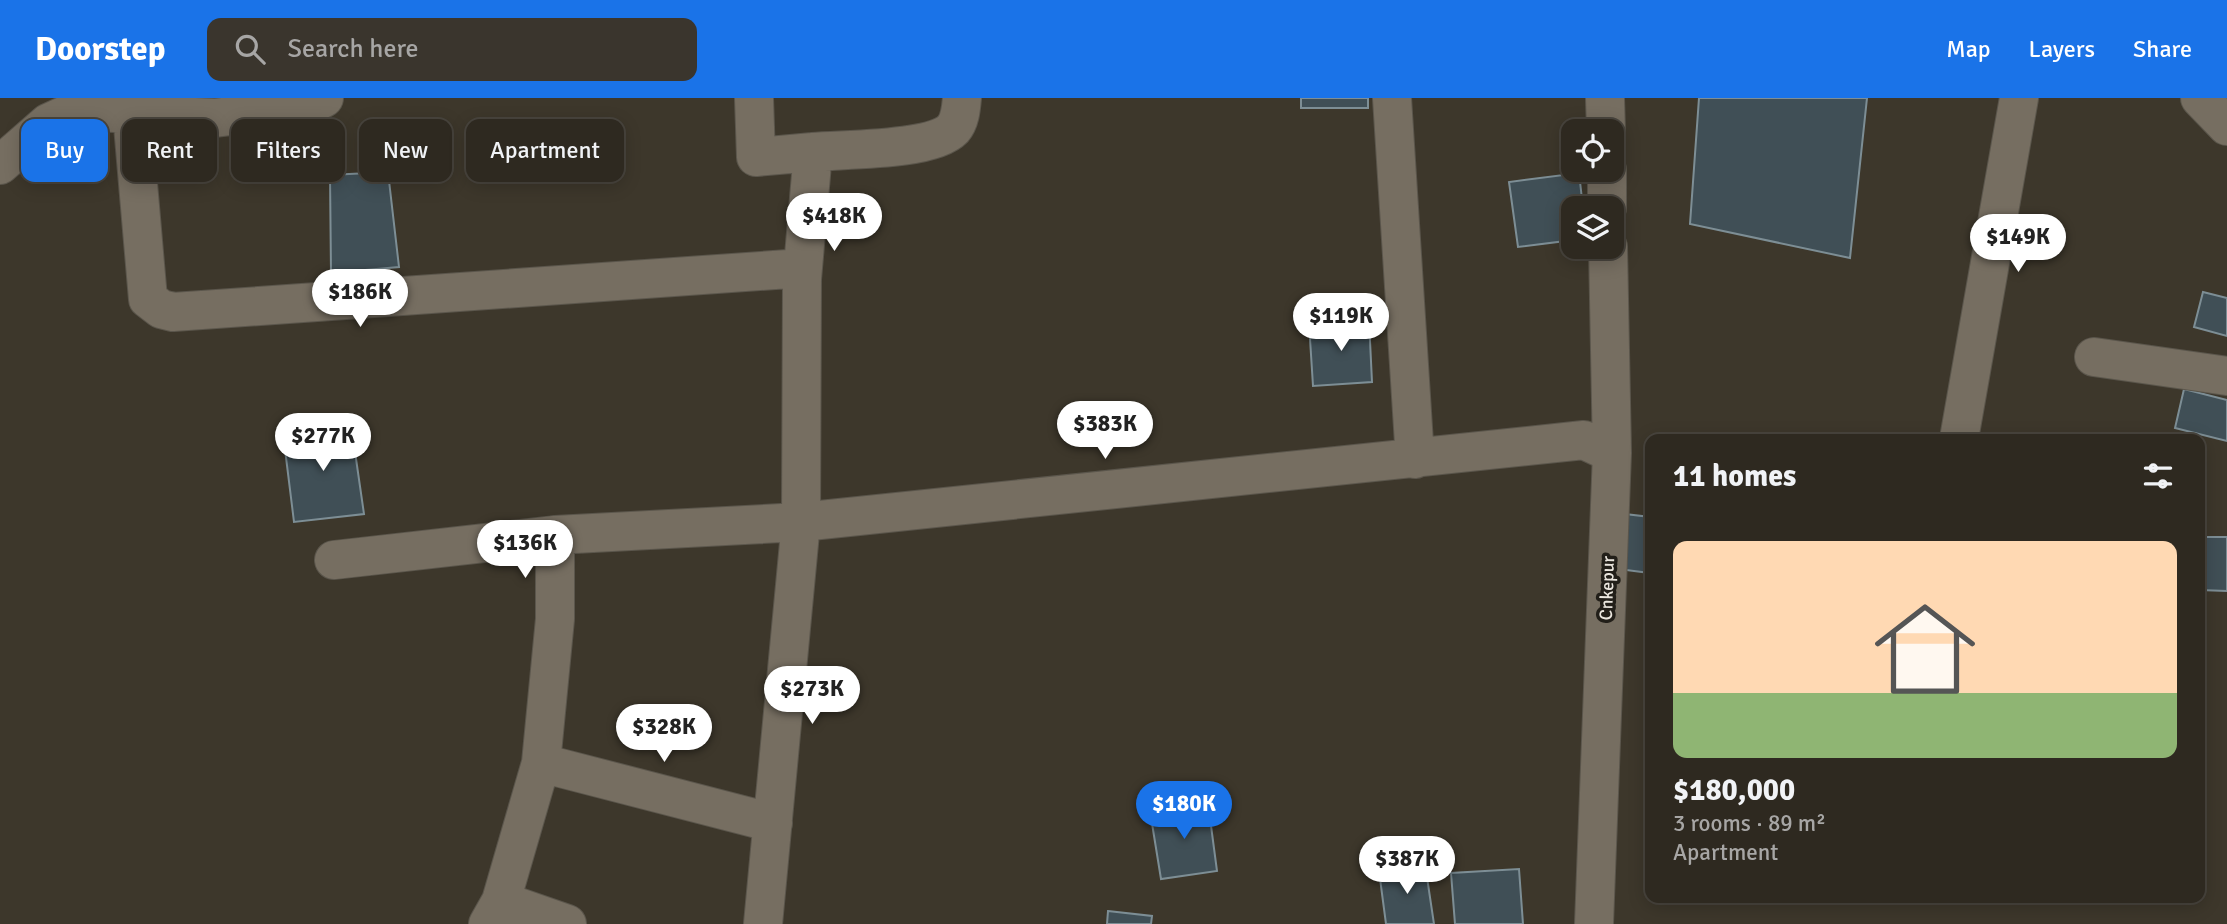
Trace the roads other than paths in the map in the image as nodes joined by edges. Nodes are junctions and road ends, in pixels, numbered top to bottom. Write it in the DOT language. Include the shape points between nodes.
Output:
graph roads {
  1 [pos="324,98"];
  2 [pos="754,98"];
  3 [pos="962,98"];
  4 [pos="1392,98"];
  5 [pos="1605,98"];
  6 [pos="2019,98"];
  7 [pos="2200,98"];
  8 [pos="132,114"];
  9 [pos="1606,119"];
  10 [pos="2227,126"];
  11 [pos="813,152"];
  12 [pos="0,165"];
  13 [pos="1608,259"];
  14 [pos="803,268"];
  15 [pos="2094,356"];
  16 [pos="2227,376"];
  17 [pos="1960,434"];
  18 [pos="1612,453"];
  19 [pos="1415,459"];
  20 [pos="801,522"];
  21 [pos="555,535"];
  22 [pos="334,560"];
  23 [pos="541,763"];
  24 [pos="773,823"];
  25 [pos="494,913"];
  26 [pos="567,924"];
  27 [pos="763,924"];
  28 [pos="1594,924"];
  1 -- 8 [label="street" via="309,106 215,118"];
  2 -- 11 [label="street" via="755,157"];
  3 -- 11 [label="street" via="954,127 928,142"];
  4 -- 19 [label="street"];
  5 -- 9 [label="street"];
  6 -- 17 [label="street"];
  7 -- 10 [label="street"];
  8 -- 12 [label="street" via="74,111 48,123"];
  8 -- 14 [label="street" via="148,299 161,309"];
  11 -- 14 [label="street"];
  13 -- 18 [label="street, Cnkepur"];
  14 -- 20 [label="street"];
  15 -- 16 [label="street"];
  18 -- 19 [label="street" via="1584,440"];
  18 -- 28 [label="street, Cnkepur"];
  19 -- 20 [label="street"];
  20 -- 21 [label="street"];
  20 -- 24 [label="street"];
  21 -- 22 [label="street"];
  21 -- 23 [label="street" via="555,619"];
  23 -- 24 [label="street"];
  23 -- 25 [label="street"];
  24 -- 27 [label="street"];
  25 -- 26 [label="street"];
}
